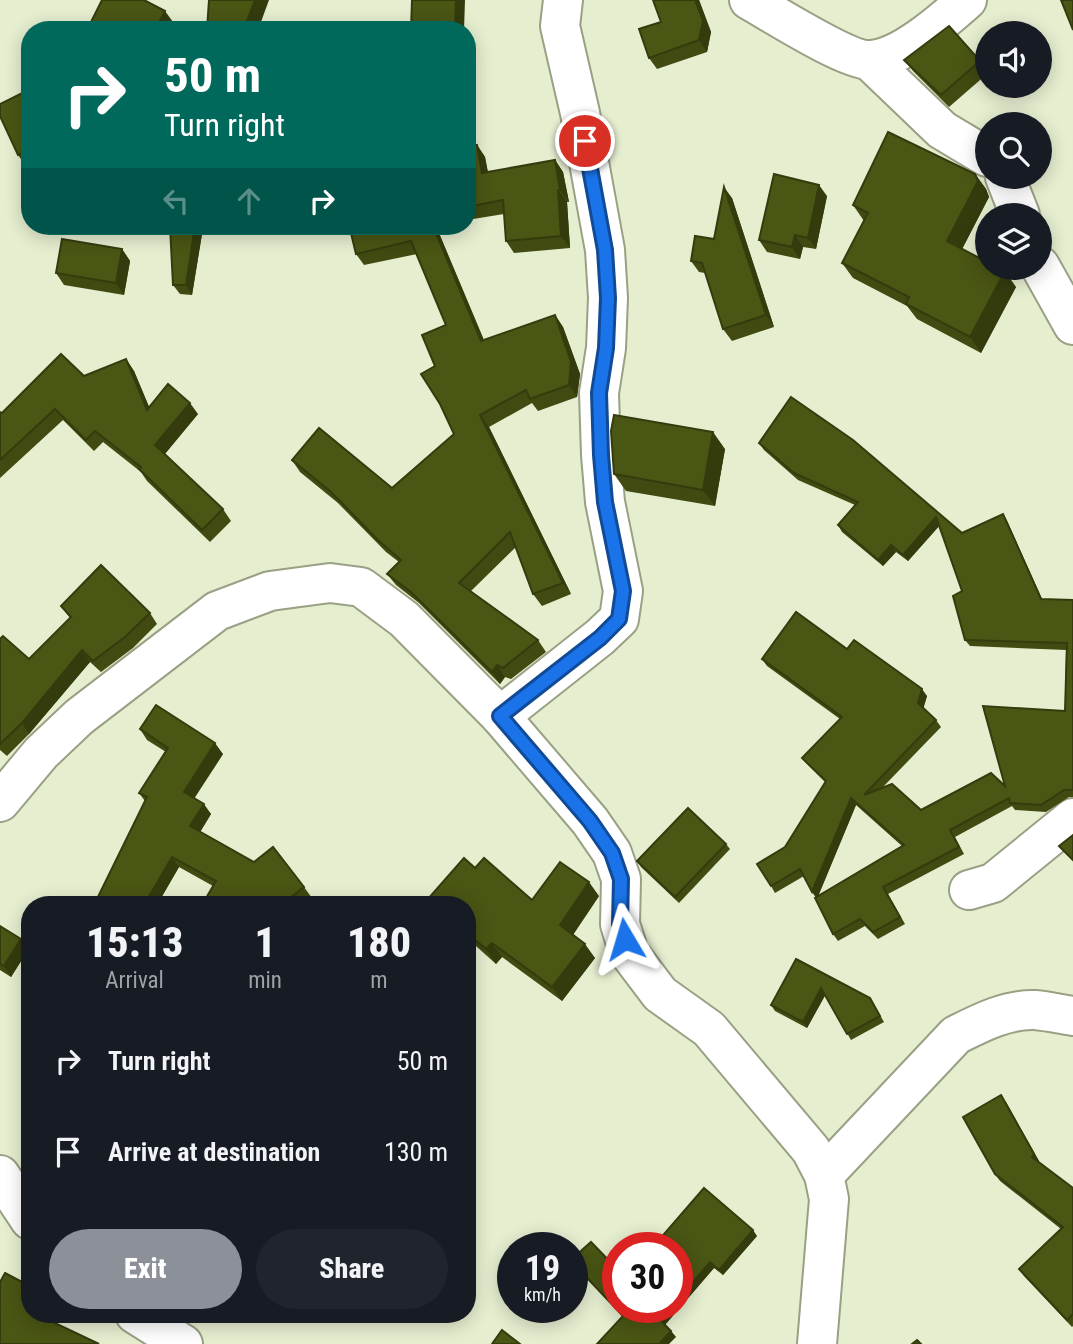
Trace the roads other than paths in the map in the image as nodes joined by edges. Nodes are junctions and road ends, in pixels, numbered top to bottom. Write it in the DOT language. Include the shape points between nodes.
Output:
graph roads {
  1 [pos="563,0"];
  2 [pos="749,0"];
  3 [pos="967,0"];
  4 [pos="870,61"];
  5 [pos="975,150"];
  6 [pos="1048,280"];
  7 [pos="1073,325"];
  8 [pos="500,716"];
  9 [pos="0,802"];
  10 [pos="1073,818"];
  11 [pos="969,890"];
  12 [pos="1073,1016"];
  13 [pos="0,1175"];
  14 [pos="824,1175"];
  15 [pos="21,1206"];
  16 [pos="149,1323"];
  17 [pos="183,1344"];
  18 [pos="817,1344"];
  1 -- 8 [label="street" via="560,26 605,250 608,298 599,393 601,455 605,502 623,591 619,619"];
  2 -- 4 [label="street" via="832,48"];
  3 -- 4 [label="street" via="904,48"];
  4 -- 5 [label="street" via="942,131"];
  6 -- 7 [label="street"];
  8 -- 9 [label="street" via="404,619 361,587 330,583 270,591 217,611 79,717"];
  8 -- 14 [label="street" via="612,853 621,879 620,924 629,953 643,973 660,994 709,1029 811,1150"];
  10 -- 11 [label="street" via="993,883"];
  12 -- 14 [label="street" via="1033,1010 1008,1013 956,1034"];
  13 -- 15 [label="street"];
  14 -- 18 [label="street" via="829,1199"];
  16 -- 17 [label="street"];
}
